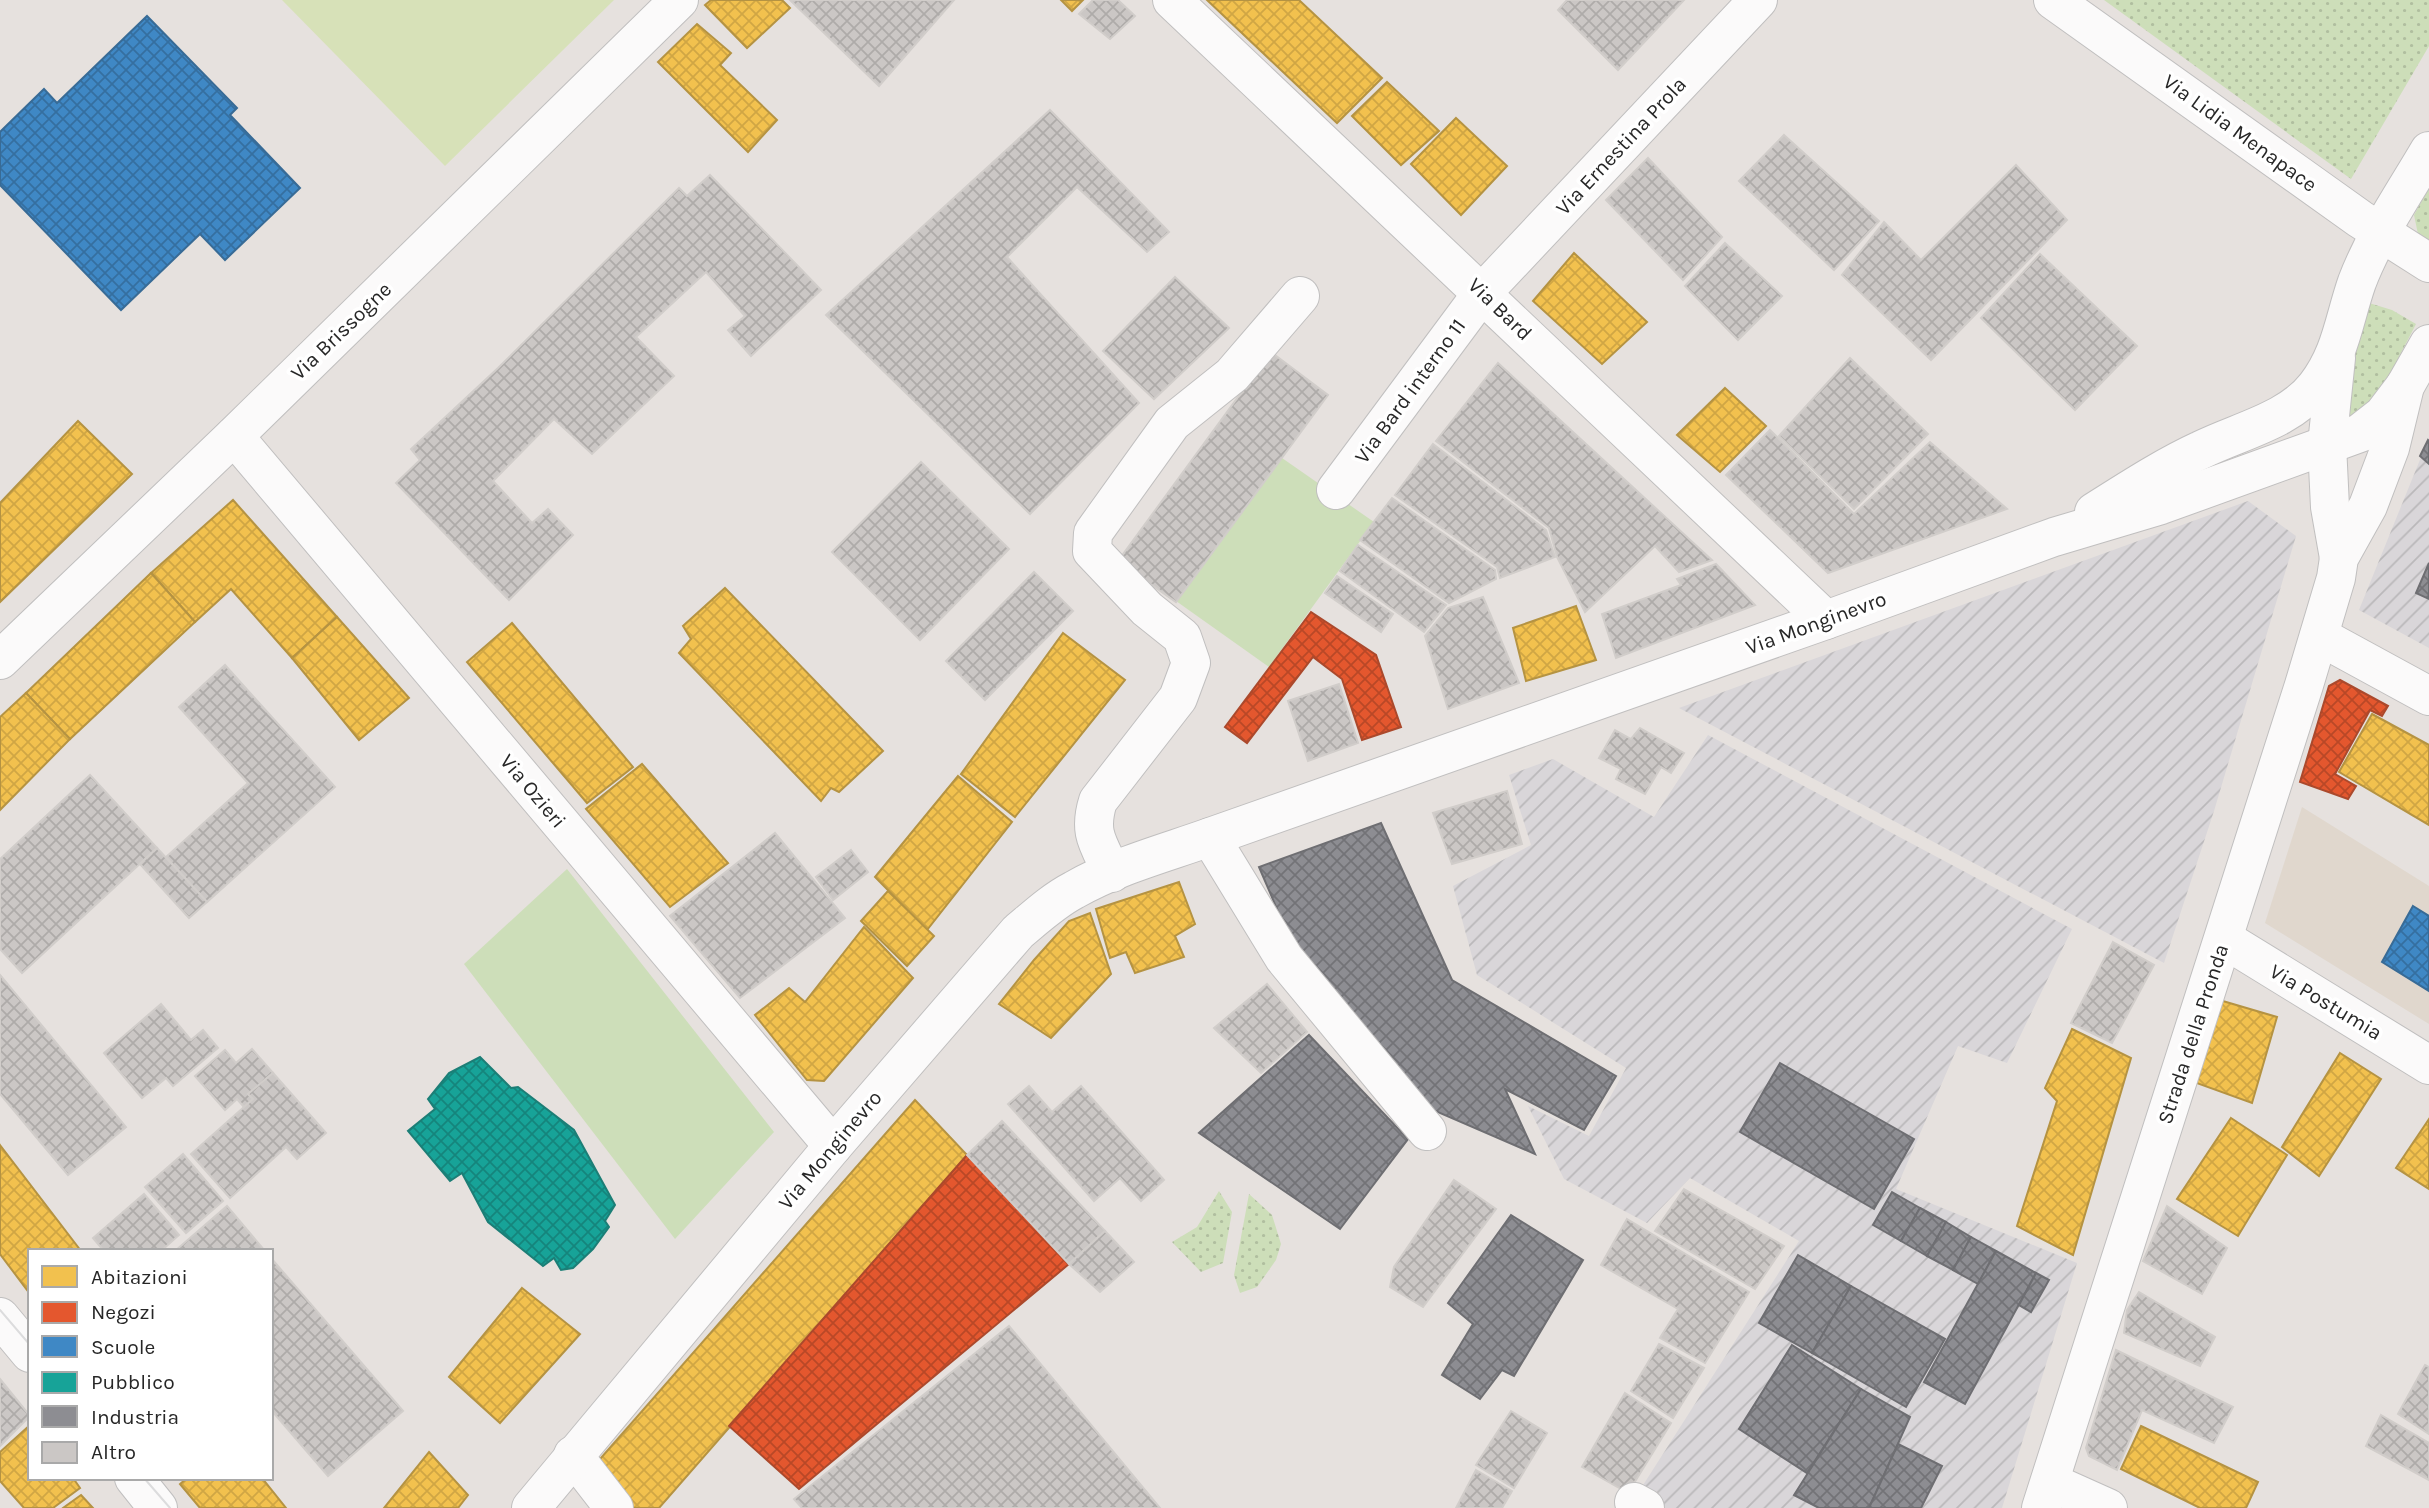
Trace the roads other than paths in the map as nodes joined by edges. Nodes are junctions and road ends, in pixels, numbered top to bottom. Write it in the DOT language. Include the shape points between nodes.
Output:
graph roads {
  1 [pos="680,0"];
  2 [pos="1172,0"];
  3 [pos="1758,0"];
  4 [pos="2053,0"];
  5 [pos="2429,151"];
  6 [pos="2381,234"];
  7 [pos="2429,263"];
  8 [pos="1483,292"];
  9 [pos="1300,296"];
  10 [pos="2429,344"];
  11 [pos="2336,354"];
  12 [pos="2405,386"];
  13 [pos="234,436"];
  14 [pos="2327,445"];
  15 [pos="2267,467"];
  16 [pos="1336,490"];
  17 [pos="2330,507"];
  18 [pos="2054,537"];
  19 [pos="2339,558"];
  20 [pos="1826,620"];
  21 [pos="2319,636"];
  22 [pos="0,660"];
  23 [pos="2429,696"];
  24 [pos="1210,836"];
  25 [pos="1112,873"];
  26 [pos="2224,939"];
  27 [pos="2429,1065"];
  28 [pos="1427,1131"];
  29 [pos="833,1146"];
  30 [pos="0,1317"];
  31 [pos="28,1351"];
  32 [pos="573,1455"];
  33 [pos="136,1480"];
  34 [pos="2046,1495"];
  35 [pos="158,1508"];
  36 [pos="531,1508"];
  37 [pos="614,1508"];
  38 [pos="2108,1508"];
  1 -- 13 [label="street, Via Brissogne"];
  2 -- 8 [label="street, Via Bard"];
  3 -- 8 [label="street, Via Ernestina Prola"];
  4 -- 6 [label="street, Via Lidia Menapace"];
  5 -- 6 [label="street"];
  6 -- 7 [label="street, Via Lidia Menapace"];
  6 -- 11 [label="street" via="2358,280"];
  8 -- 16 [label="street, Via Bard interno 11"];
  8 -- 20 [label="street, Via Bard"];
  9 -- 25 [label="street" via="1232,375 1172,423 1093,533 1092,551 1147,610 1182,636 1191,663 1178,698 1098,801 1094,833"];
  10 -- 12 [label="street, Strada della Pronda"];
  11 -- 14 [label="street, Strada della Pronda"];
  11 -- 18 [label="street" via="2316,387 2288,411 2199,450"];
  12 -- 14 [label="street, Via Monginevro" via="2383,415 2360,433"];
  12 -- 19 [label="street, Strada della Pronda" via="2390,449 2368,506"];
  13 -- 22 [label="street, Via Brissogne"];
  13 -- 29 [label="street, Via Ozieri"];
  14 -- 15 [label="street, Via Monginevro"];
  14 -- 17 [label="street, Strada della Pronda"];
  15 -- 17 [label="street" via="2299,482"];
  15 -- 18 [label="street, Via Monginevro"];
  17 -- 19 [label="street, Strada della Pronda"];
  18 -- 20 [label="street, Via Monginevro"];
  19 -- 21 [label="street, Strada della Pronda"];
  20 -- 24 [label="street, Via Monginevro"];
  21 -- 23 [label="street"];
  21 -- 26 [label="street, Strada della Pronda"];
  24 -- 25 [label="street, Via Monginevro"];
  24 -- 28 [label="street" via="1284,958"];
  25 -- 29 [label="street, Via Monginevro" via="1074,890 1018,932"];
  26 -- 27 [label="street, Via Postumia"];
  26 -- 34 [label="street, Strada della Pronda"];
  29 -- 32 [label="street, Via Monginevro"];
  30 -- 31 [label="street"];
  32 -- 36 [label="street, Via Monginevro"];
  32 -- 37 [label="street"];
  33 -- 35 [label="street"];
  34 -- 38 [label="street"];
}
